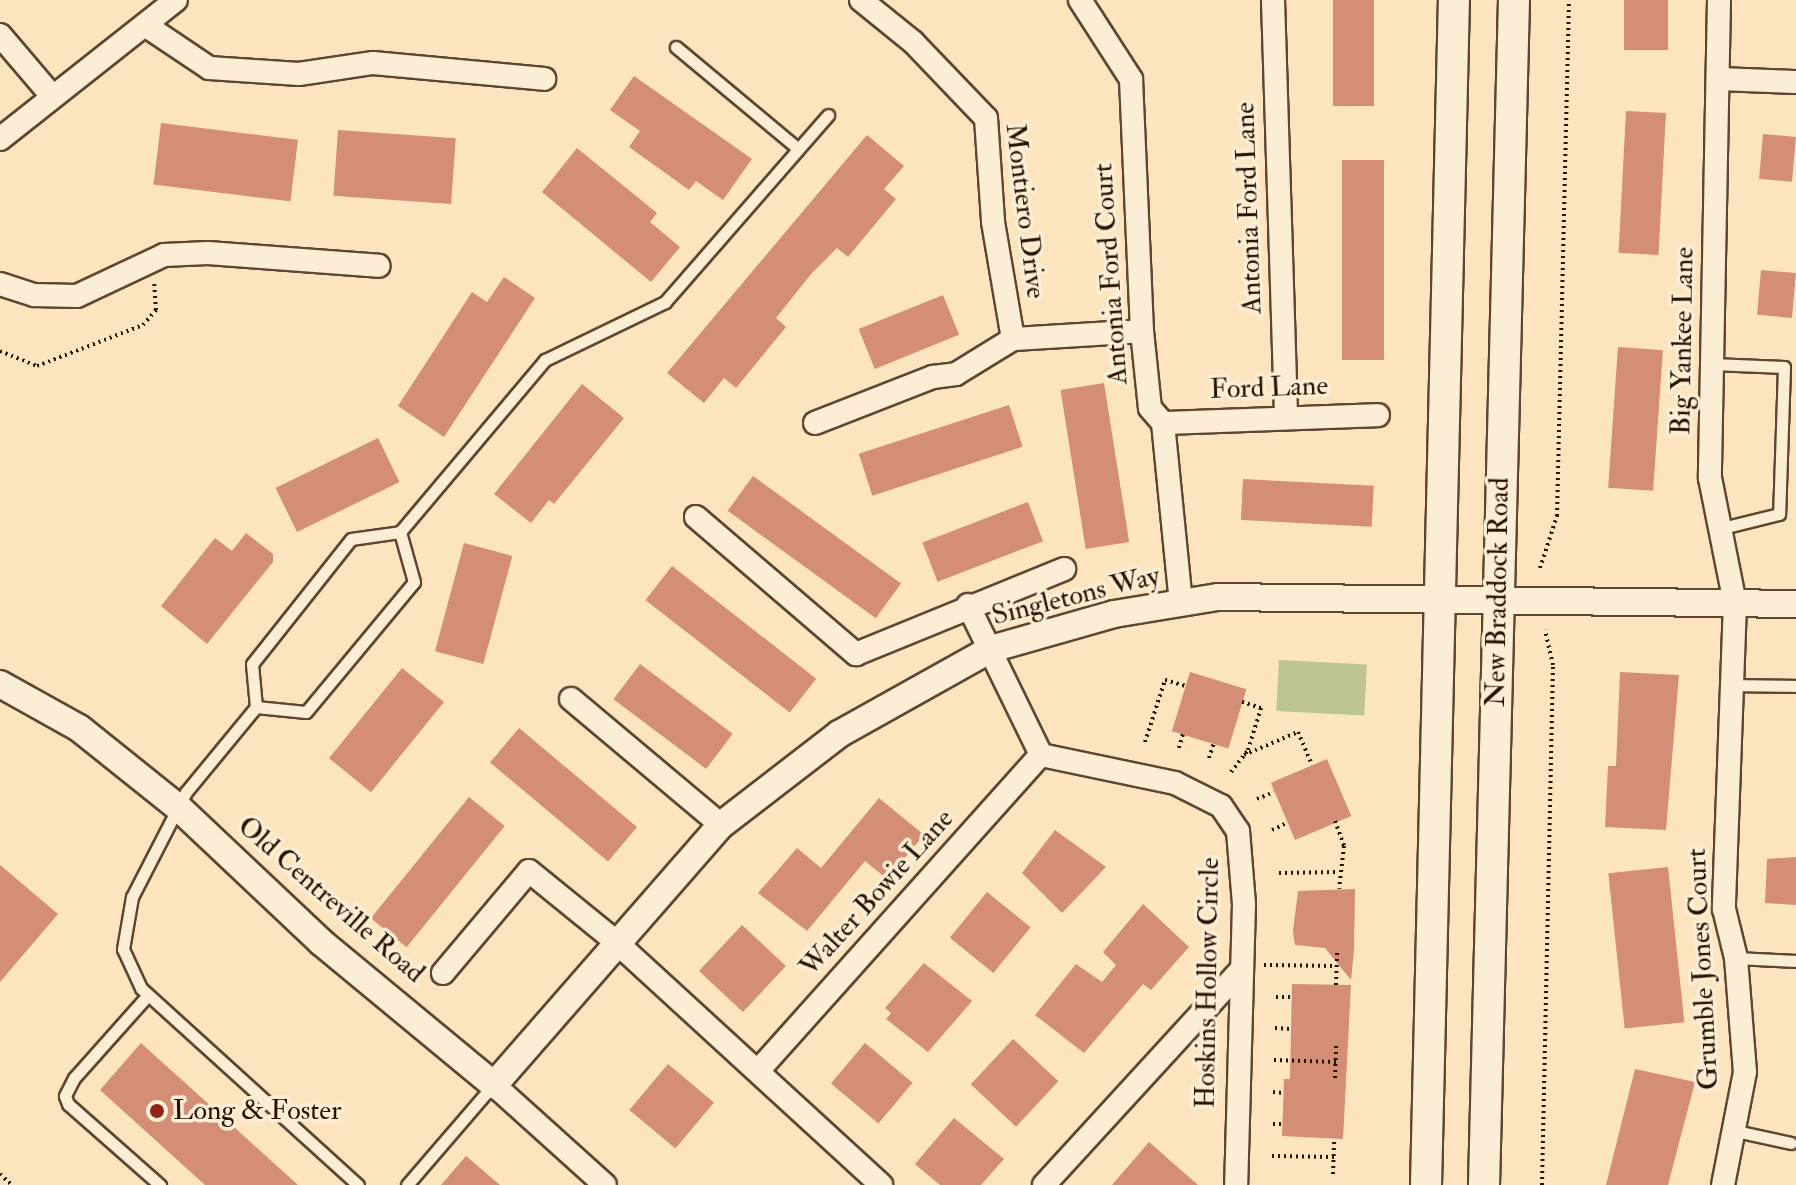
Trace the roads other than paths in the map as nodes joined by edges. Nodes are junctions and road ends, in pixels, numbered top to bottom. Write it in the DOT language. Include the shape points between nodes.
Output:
graph roads {
  1 [pos="176,0"];
  2 [pos="861,0"];
  3 [pos="1080,0"];
  4 [pos="1273,0"];
  5 [pos="1454,0"];
  6 [pos="1514,0"];
  7 [pos="1719,0"];
  8 [pos="148,27"];
  9 [pos="0,35"];
  10 [pos="676,47"];
  11 [pos="544,79"];
  12 [pos="1718,79"];
  13 [pos="1796,82"];
  14 [pos="52,96"];
  15 [pos="828,115"];
  16 [pos="0,139"];
  17 [pos="796,147"];
  18 [pos="379,266"];
  19 [pos="0,284"];
  20 [pos="1142,331"];
  21 [pos="1013,339"];
  22 [pos="1712,364"];
  23 [pos="1286,415"];
  24 [pos="1378,415"];
  25 [pos="815,423"];
  26 [pos="1163,423"];
  27 [pos="696,517"];
  28 [pos="1722,528"];
  29 [pos="400,532"];
  30 [pos="1064,569"];
  31 [pos="1441,596"];
  32 [pos="1498,599"];
  33 [pos="1181,602"];
  34 [pos="1735,603"];
  35 [pos="1796,604"];
  36 [pos="968,605"];
  37 [pos="991,649"];
  38 [pos="0,684"];
  39 [pos="1732,685"];
  40 [pos="1796,686"];
  41 [pos="571,699"];
  42 [pos="256,707"];
  43 [pos="1041,755"];
  44 [pos="180,809"];
  45 [pos="721,825"];
  46 [pos="615,941"];
  47 [pos="1736,958"];
  48 [pos="1796,961"];
  49 [pos="443,973"];
  50 [pos="1238,973"];
  51 [pos="148,995"];
  52 [pos="758,1071"];
  53 [pos="494,1085"];
  54 [pos="1736,1131"];
  55 [pos="1791,1143"];
  56 [pos="160,1185"];
  57 [pos="358,1185"];
  58 [pos="407,1185"];
  59 [pos="605,1185"];
  60 [pos="881,1185"];
  61 [pos="1044,1185"];
  62 [pos="1236,1185"];
  63 [pos="1426,1185"];
  64 [pos="1484,1185"];
  65 [pos="1723,1185"];
  1 -- 8 [label="street"];
  2 -- 21 [label="street, Montiero Drive" via="913,42 986,118 993,222"];
  3 -- 20 [label="street, Antonia Ford Court" via="1131,79"];
  4 -- 23 [label="street, Antonia Ford Lane"];
  5 -- 31 [label="main road, New Braddock Road"];
  6 -- 32 [label="main road, New Braddock Road"];
  7 -- 12 [label="street, Big Yankee Lane"];
  8 -- 11 [label="street" via="209,68 299,74 373,63"];
  8 -- 14 [label="street"];
  9 -- 14 [label="street"];
  10 -- 17 [label="lane"];
  12 -- 13 [label="street"];
  12 -- 22 [label="street, Big Yankee Lane"];
  14 -- 16 [label="street"];
  15 -- 17 [label="lane"];
  17 -- 29 [label="lane" via="665,302 545,360"];
  18 -- 19 [label="street" via="208,253 164,255 77,296 34,295"];
  20 -- 21 [label="street"];
  20 -- 26 [label="street, Antonia Ford Court" via="1150,408"];
  21 -- 25 [label="street" via="956,374 933,377"];
  22 -- 28 [label="street, Big Yankee Lane" via="1710,478"];
  22 -- 28 [label="lane" via="1784,367 1779,514"];
  23 -- 24 [label="street, Ford Lane"];
  23 -- 26 [label="street, Ford Lane"];
  26 -- 33 [label="street, Antonia Ford Court"];
  27 -- 36 [label="street" via="856,654"];
  28 -- 34 [label="street, Big Yankee Lane"];
  29 -- 42 [label="lane" via="351,539 252,664"];
  29 -- 42 [label="lane" via="414,582 306,712"];
  30 -- 36 [label="street"];
  31 -- 32 [label="street, Singletons Way"];
  31 -- 33 [label="street, Singletons Way" via="1280,594"];
  31 -- 63 [label="main road, New Braddock Road"];
  32 -- 34 [label="street, Singletons Way"];
  32 -- 64 [label="main road, New Braddock Road"];
  33 -- 37 [label="street, Singletons Way" via="1114,614"];
  34 -- 35 [label="street, Singletons Way"];
  34 -- 39 [label="street, Grumble Jones Court"];
  36 -- 37 [label="street"];
  37 -- 43 [label="street"];
  37 -- 45 [label="street, Singletons Way" via="839,734"];
  38 -- 44 [label="street, Old Centreville Road" via="79,728"];
  39 -- 40 [label="lane"];
  39 -- 47 [label="street, Grumble Jones Court" via="1724,909"];
  41 -- 45 [label="street"];
  42 -- 44 [label="lane" via="186,792"];
  43 -- 50 [label="street, Hoskins Hollow Circle" via="1175,783 1221,806 1238,831 1244,863"];
  43 -- 52 [label="street, Walter Bowie Lane"];
  44 -- 51 [label="lane" via="132,897 124,932 127,964"];
  44 -- 53 [label="street, Old Centreville Road" via="321,942"];
  45 -- 46 [label="street, Singletons Way"];
  46 -- 49 [label="street" via="529,871"];
  46 -- 52 [label="street"];
  46 -- 53 [label="street, Singletons Way"];
  47 -- 48 [label="lane"];
  47 -- 54 [label="street, Grumble Jones Court" via="1745,1072"];
  50 -- 61 [label="street"];
  50 -- 62 [label="street, Hoskins Hollow Circle"];
  51 -- 56 [label="lane" via="74,1078 65,1096"];
  51 -- 57 [label="lane"];
  52 -- 60 [label="street"];
  53 -- 58 [label="lane"];
  53 -- 59 [label="street, Old Centreville Road"];
  54 -- 55 [label="lane"];
  54 -- 65 [label="street, Grumble Jones Court"];
}
